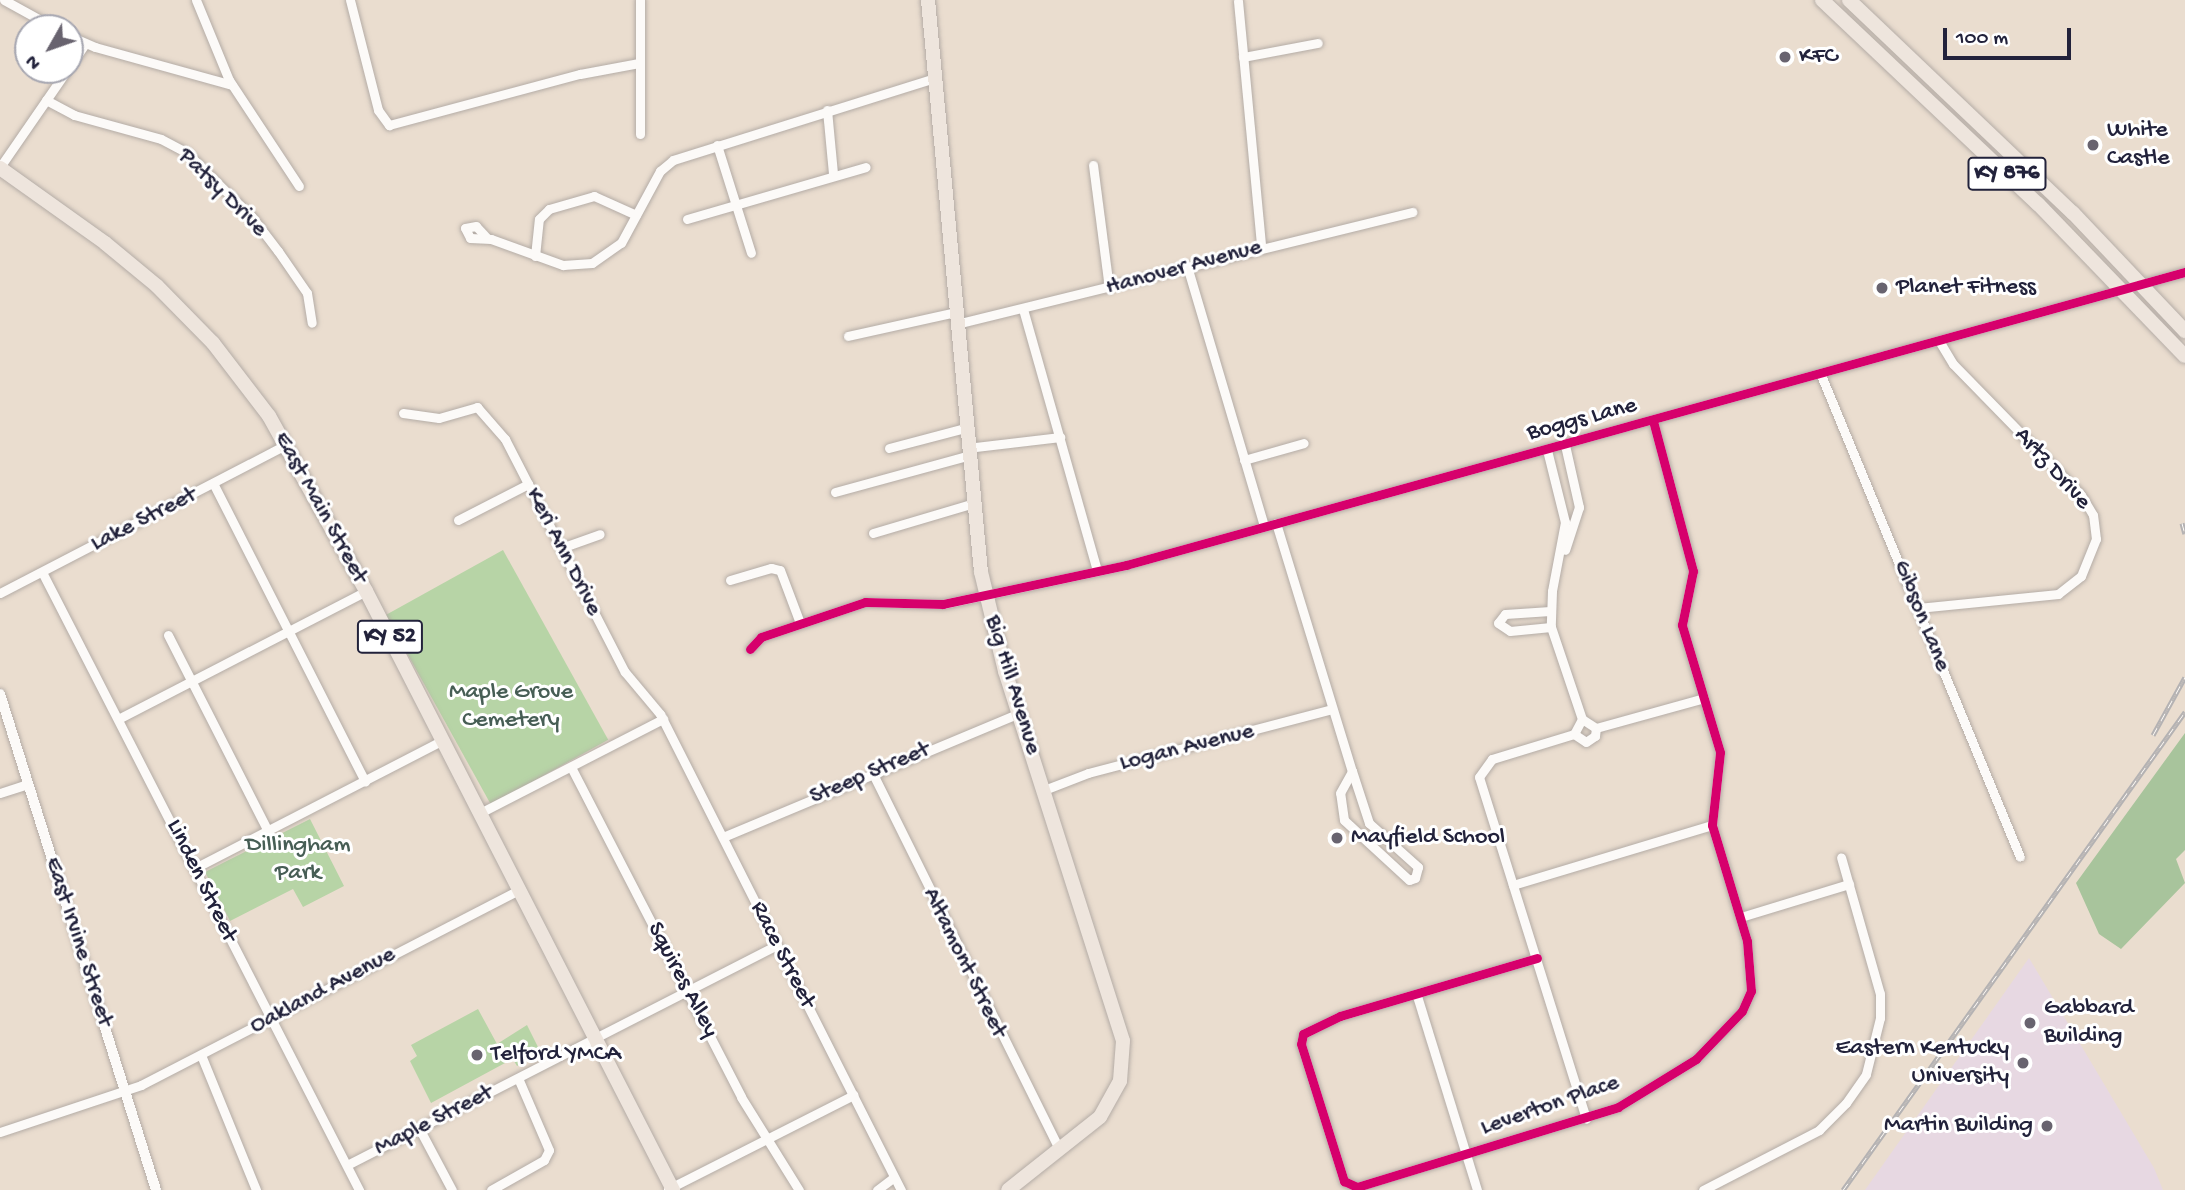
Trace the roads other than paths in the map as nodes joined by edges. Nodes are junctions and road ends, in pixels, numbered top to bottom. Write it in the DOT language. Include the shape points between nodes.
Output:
graph roads {
  1 [pos="4,0"];
  2 [pos="196,0"];
  3 [pos="350,0"];
  4 [pos="640,0"];
  5 [pos="928,0"];
  6 [pos="1822,0"];
  7 [pos="1849,0"];
  8 [pos="1238,1"];
  9 [pos="30,14"];
  10 [pos="1318,43"];
  11 [pos="85,44"];
  12 [pos="1243,57"];
  13 [pos="639,63"];
  14 [pos="934,78"];
  15 [pos="58,84"];
  16 [pos="232,85"];
  17 [pos="46,100"];
  18 [pos="827,110"];
  19 [pos="640,134"];
  20 [pos="717,145"];
  21 [pos="1093,165"];
  22 [pos="866,167"];
  23 [pos="0,168"];
  24 [pos="833,173"];
  25 [pos="299,186"];
  26 [pos="735,204"];
  27 [pos="1412,212"];
  28 [pos="636,215"];
  29 [pos="687,219"];
  30 [pos="487,238"];
  31 [pos="1261,246"];
  32 [pos="751,253"];
  33 [pos="535,256"];
  34 [pos="1187,266"];
  35 [pos="2185,272"];
  36 [pos="2142,285"];
  37 [pos="1110,288"];
  38 [pos="2122,289"];
  39 [pos="1023,309"];
  40 [pos="956,318"];
  41 [pos="312,323"];
  42 [pos="2185,331"];
  43 [pos="848,336"];
  44 [pos="1939,341"];
  45 [pos="2185,356"];
  46 [pos="1821,375"];
  47 [pos="403,413"];
  48 [pos="1653,421"];
  49 [pos="965,428"];
  50 [pos="1060,437"];
  51 [pos="1304,443"];
  52 [pos="287,444"];
  53 [pos="1565,445"];
  54 [pos="890,448"];
  55 [pos="1547,450"];
  56 [pos="967,452"];
  57 [pos="1244,460"];
  58 [pos="214,483"];
  59 [pos="528,484"];
  60 [pos="835,492"];
  61 [pos="971,505"];
  62 [pos="458,520"];
  63 [pos="1276,523"];
  64 [pos="1264,526"];
  65 [pos="873,533"];
  66 [pos="600,534"];
  67 [pos="561,548"];
  68 [pos="1560,557"];
  69 [pos="1097,571"];
  70 [pos="42,572"];
  71 [pos="730,580"];
  72 [pos="366,591"];
  73 [pos="0,593"];
  74 [pos="985,593"];
  75 [pos="1918,608"];
  76 [pos="1550,611"];
  77 [pos="800,623"];
  78 [pos="1551,627"];
  79 [pos="289,633"];
  80 [pos="168,635"];
  81 [pos="750,649"];
  82 [pos="192,681"];
  83 [pos="0,694"];
  84 [pos="1704,698"];
  85 [pos="1332,709"];
  86 [pos="1018,713"];
  87 [pos="120,718"];
  88 [pos="663,719"];
  89 [pos="1582,719"];
  90 [pos="1595,728"];
  91 [pos="1574,734"];
  92 [pos="443,740"];
  93 [pos="571,767"];
  94 [pos="1352,771"];
  95 [pos="873,774"];
  96 [pos="365,781"];
  97 [pos="27,784"];
  98 [pos="1044,790"];
  99 [pos="0,793"];
  100 [pos="480,813"];
  101 [pos="1712,825"];
  102 [pos="268,831"];
  103 [pos="723,837"];
  104 [pos="2020,856"];
  105 [pos="1841,857"];
  106 [pos="195,868"];
  107 [pos="1849,884"];
  108 [pos="1513,885"];
  109 [pos="518,890"];
  110 [pos="1741,916"];
  111 [pos="777,945"];
  112 [pos="1537,958"];
  113 [pos="688,988"];
  114 [pos="1417,996"];
  115 [pos="271,1020"];
  116 [pos="595,1037"];
  117 [pos="201,1055"];
  118 [pos="518,1078"];
  119 [pos="127,1090"];
  120 [pos="853,1095"];
  121 [pos="1586,1119"];
  122 [pos="419,1128"];
  123 [pos="0,1132"];
  124 [pos="765,1140"];
  125 [pos="1060,1150"];
  126 [pos="1465,1154"];
  127 [pos="347,1165"];
  128 [pos="894,1177"];
  129 [pos="1018,1187"];
  130 [pos="670,1189"];
  131 [pos="156,1190"];
  132 [pos="256,1190"];
  133 [pos="359,1190"];
  134 [pos="452,1190"];
  135 [pos="491,1190"];
  136 [pos="799,1190"];
  137 [pos="877,1190"];
  138 [pos="901,1190"];
  139 [pos="1477,1190"];
  140 [pos="1703,1190"];
  1 -- 9 [label="street"];
  2 -- 16 [label="street"];
  3 -- 13 [label="street" via="378,110 389,125 580,74"];
  4 -- 13 [label="street"];
  5 -- 14 [label="main road, Big Hill Avenue"];
  6 -- 38 [label="main road, KY 876"];
  7 -- 36 [label="main road, KY 876"];
  8 -- 12 [label="street"];
  10 -- 12 [label="street"];
  11 -- 16 [label="street"];
  12 -- 31 [label="street"];
  13 -- 19 [label="street"];
  14 -- 18 [label="street"];
  14 -- 40 [label="main road, Big Hill Avenue"];
  15 -- 17 [label="street"];
  16 -- 25 [label="street"];
  17 -- 23 [label="street"];
  17 -- 41 [label="street, Patsy Drive" via="74,115 162,139 187,153 273,243 307,293"];
  18 -- 20 [label="street"];
  18 -- 24 [label="street"];
  20 -- 26 [label="street"];
  20 -- 28 [label="street" via="666,164"];
  21 -- 37 [label="street"];
  22 -- 24 [label="street"];
  23 -- 52 [label="main road, East Main Street / KY 52" via="105,243 176,304 239,375"];
  24 -- 26 [label="street"];
  26 -- 29 [label="street"];
  26 -- 32 [label="street"];
  27 -- 31 [label="street, Hanover Avenue"];
  28 -- 33 [label="street" via="617,248 593,263 563,265"];
  28 -- 33 [label="street" via="594,196 549,209 539,219"];
  30 -- 33 [label="street"];
  31 -- 34 [label="street, Hanover Avenue"];
  34 -- 37 [label="street, Hanover Avenue"];
  34 -- 57 [label="street"];
  35 -- 36 [label="street, Boggs Lane"];
  36 -- 38 [label="street, Boggs Lane"];
  36 -- 42 [label="main road, KY 876"];
  37 -- 39 [label="street, Hanover Avenue"];
  38 -- 44 [label="street, Boggs Lane"];
  38 -- 45 [label="main road, KY 876"];
  39 -- 40 [label="street, Hanover Avenue"];
  39 -- 50 [label="street"];
  40 -- 43 [label="street, Hanover Avenue"];
  40 -- 49 [label="main road, Big Hill Avenue"];
  44 -- 46 [label="street, Boggs Lane"];
  44 -- 75 [label="street, Artz Drive" via="1953,364 2081,495 2094,520 2096,539 2081,576 2058,594"];
  46 -- 48 [label="street, Boggs Lane"];
  46 -- 75 [label="street, Gibson Lane"];
  47 -- 59 [label="street, Keri Ann Drive" via="431,418 472,406 483,411 505,439"];
  48 -- 53 [label="street, Boggs Lane"];
  48 -- 84 [label="street, Leverton Place" via="1693,571 1682,625"];
  49 -- 54 [label="street"];
  49 -- 56 [label="main road, Big Hill Avenue"];
  50 -- 56 [label="street"];
  50 -- 69 [label="street"];
  51 -- 57 [label="street"];
  52 -- 58 [label="street, Lake Street"];
  52 -- 72 [label="main road, East Main Street / KY 52"];
  53 -- 55 [label="street, Boggs Lane"];
  53 -- 68 [label="street" via="1579,507 1576,525"];
  55 -- 63 [label="street, Boggs Lane"];
  55 -- 68 [label="street" via="1565,515"];
  56 -- 60 [label="street"];
  56 -- 61 [label="main road, Big Hill Avenue"];
  57 -- 64 [label="street"];
  58 -- 70 [label="street, Lake Street"];
  58 -- 79 [label="street"];
  59 -- 62 [label="street"];
  59 -- 67 [label="street, Keri Ann Drive"];
  61 -- 65 [label="street"];
  61 -- 74 [label="main road, Big Hill Avenue"];
  63 -- 64 [label="street, Boggs Lane"];
  63 -- 85 [label="street"];
  64 -- 69 [label="street, Boggs Lane"];
  66 -- 67 [label="street"];
  67 -- 88 [label="street, Keri Ann Drive" via="625,672"];
  68 -- 76 [label="street"];
  69 -- 74 [label="street, Boggs Lane"];
  70 -- 73 [label="street, Lake Street"];
  70 -- 87 [label="street, Linden Street"];
  71 -- 77 [label="street" via="771,568 780,570"];
  72 -- 79 [label="street"];
  72 -- 92 [label="main road, East Main Street / KY 52"];
  74 -- 77 [label="street, Boggs Lane" via="937,604 876,600"];
  74 -- 86 [label="main road, Big Hill Avenue"];
  75 -- 104 [label="street, Gibson Lane"];
  76 -- 78 [label="street"];
  76 -- 78 [label="street" via="1505,614 1499,623 1510,631"];
  77 -- 81 [label="street, Boggs Lane" via="757,638"];
  78 -- 89 [label="street"];
  79 -- 82 [label="street"];
  79 -- 96 [label="street"];
  80 -- 82 [label="street"];
  82 -- 87 [label="street"];
  82 -- 102 [label="street"];
  83 -- 97 [label="street, East Irvine Street"];
  84 -- 90 [label="street"];
  84 -- 101 [label="street, Leverton Place" via="1722,768"];
  85 -- 94 [label="street"];
  85 -- 98 [label="street, Logan Avenue"];
  86 -- 95 [label="street, Steep Street"];
  86 -- 98 [label="main road, Big Hill Avenue"];
  87 -- 106 [label="street, Linden Street"];
  88 -- 93 [label="street"];
  88 -- 103 [label="street, Race Street"];
  89 -- 90 [label="street"];
  89 -- 91 [label="street"];
  90 -- 91 [label="street" via="1595,736 1586,742"];
  91 -- 108 [label="street" via="1492,759 1482,768 1481,790"];
  92 -- 96 [label="street"];
  92 -- 100 [label="main road, East Main Street / KY 52"];
  93 -- 100 [label="street"];
  93 -- 113 [label="street, Squires Alley"];
  94 -- 94 [label="street" via="1340,798 1344,820 1409,880 1415,878 1418,867 1369,823"];
  95 -- 103 [label="street, Steep Street"];
  95 -- 125 [label="street, Altamont Street"];
  96 -- 102 [label="street"];
  97 -- 99 [label="street"];
  97 -- 119 [label="street, East Irvine Street"];
  98 -- 125 [label="main road, Big Hill Avenue" via="1117,1017 1124,1059 1115,1094 1100,1117"];
  100 -- 109 [label="main road, East Main Street / KY 52"];
  101 -- 108 [label="street"];
  101 -- 110 [label="street, Leverton Place"];
  102 -- 106 [label="street"];
  103 -- 111 [label="street, Race Street"];
  105 -- 107 [label="street"];
  106 -- 115 [label="street, Linden Street"];
  107 -- 110 [label="street"];
  107 -- 140 [label="street" via="1880,993 1880,1018 1866,1074 1841,1110 1819,1130"];
  108 -- 112 [label="street"];
  109 -- 115 [label="street, Oakland Avenue"];
  109 -- 116 [label="main road, East Main Street / KY 52"];
  110 -- 121 [label="street, Leverton Place" via="1751,960 1751,990 1742,1011 1696,1059 1660,1084"];
  111 -- 113 [label="street, Maple Street"];
  111 -- 120 [label="street, Race Street"];
  112 -- 114 [label="street, Leverton Place"];
  112 -- 121 [label="street"];
  113 -- 116 [label="street, Maple Street"];
  113 -- 124 [label="street, Squires Alley"];
  114 -- 126 [label="street"];
  114 -- 126 [label="street, Leverton Place" via="1308,1029 1301,1044 1344,1181 1351,1186"];
  115 -- 117 [label="street, Oakland Avenue"];
  115 -- 127 [label="street, Linden Street"];
  116 -- 118 [label="street, Maple Street"];
  116 -- 130 [label="main road, East Main Street / KY 52"];
  117 -- 119 [label="street, Oakland Avenue"];
  117 -- 132 [label="street"];
  118 -- 122 [label="street, Maple Street"];
  118 -- 135 [label="street" via="550,1150 544,1160"];
  119 -- 123 [label="street, Oakland Avenue"];
  119 -- 131 [label="street, East Irvine Street"];
  120 -- 124 [label="street"];
  120 -- 128 [label="street, Race Street"];
  121 -- 126 [label="street, Leverton Place"];
  122 -- 127 [label="street, Maple Street"];
  122 -- 134 [label="street"];
  124 -- 130 [label="street"];
  124 -- 136 [label="street, Squires Alley"];
  125 -- 129 [label="main road, Big Hill Avenue"];
  126 -- 139 [label="street"];
  127 -- 133 [label="street, Linden Street"];
  128 -- 137 [label="street"];
  128 -- 138 [label="street, Race Street"];
}
